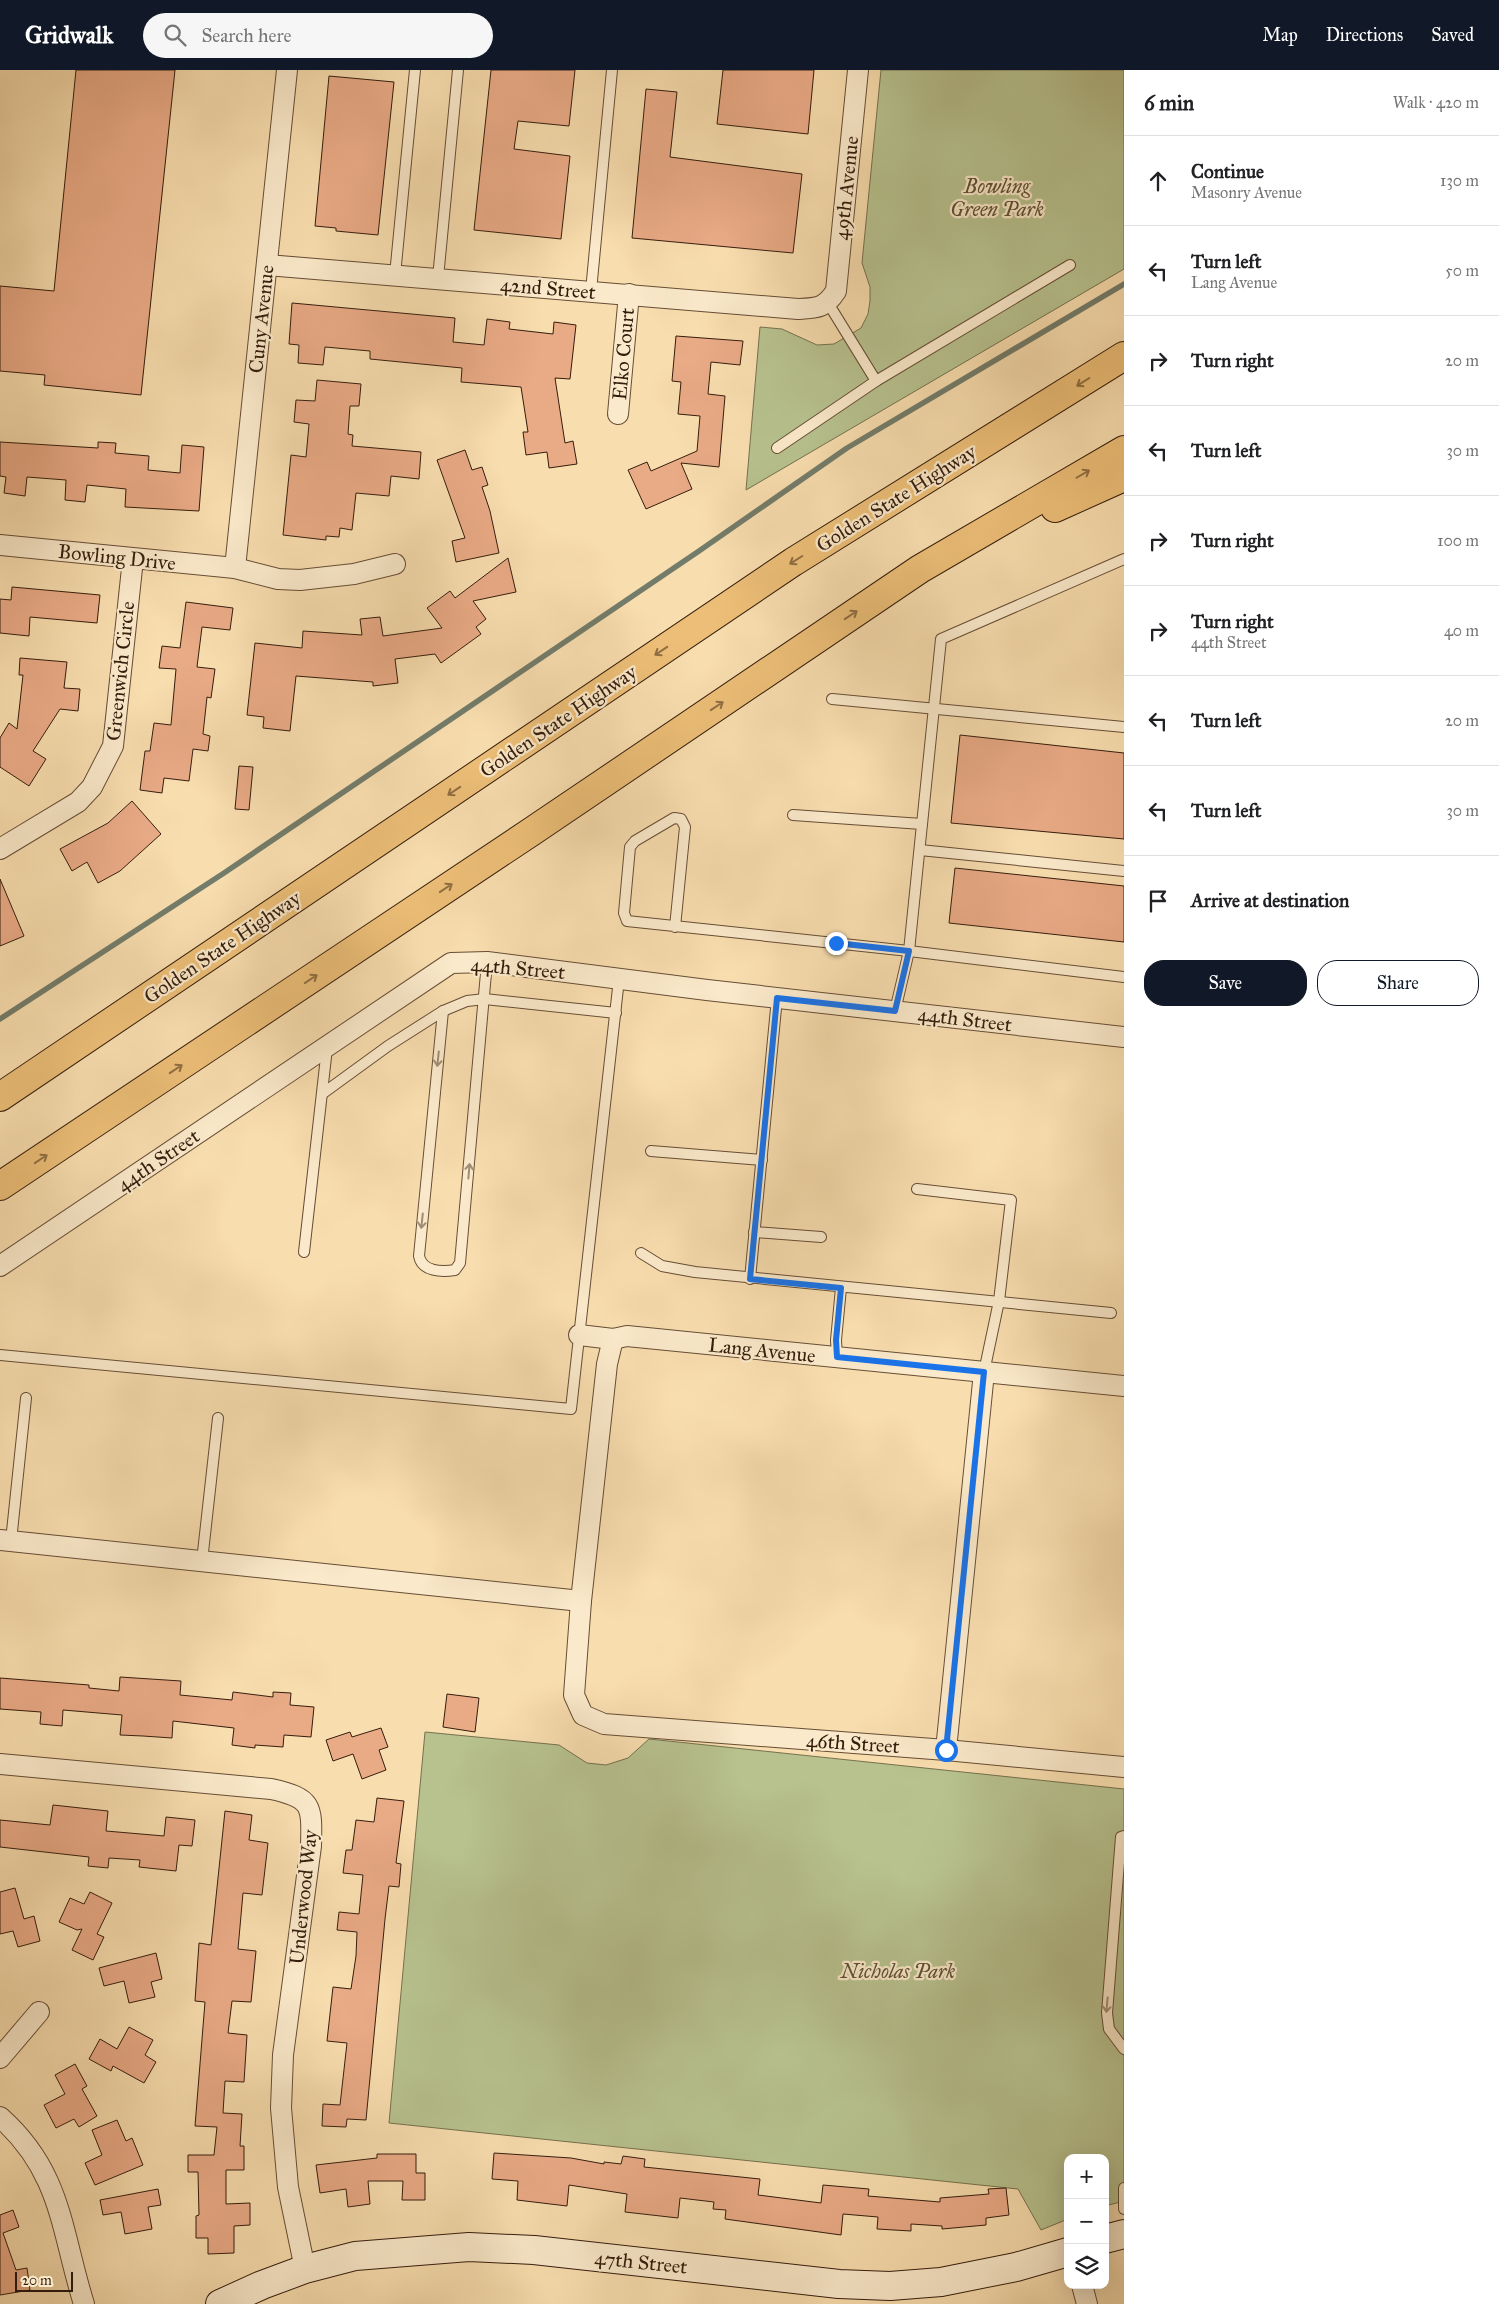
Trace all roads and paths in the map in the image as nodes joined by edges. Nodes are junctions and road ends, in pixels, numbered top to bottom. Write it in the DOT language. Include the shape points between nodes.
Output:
graph roads {
  1 [pos="287,70"];
  2 [pos="415,70"];
  3 [pos="458,70"];
  4 [pos="612,70"];
  5 [pos="858,70"];
  6 [pos="267,264"];
  7 [pos="1070,265"];
  8 [pos="395,275"];
  9 [pos="438,278"];
  10 [pos="591,291"];
  11 [pos="629,294"];
  12 [pos="828,303"];
  13 [pos="1124,356"];
  14 [pos="876,381"];
  15 [pos="618,414"];
  16 [pos="777,448"];
  17 [pos="1124,450"];
  18 [pos="1124,477"];
  19 [pos="0,545"];
  20 [pos="133,559"];
  21 [pos="1124,559"];
  22 [pos="395,564"];
  23 [pos="235,568"];
  24 [pos="920,569"];
  25 [pos="832,699"];
  26 [pos="934,710"];
  27 [pos="1124,727"];
  28 [pos="793,815"];
  29 [pos="922,824"];
  30 [pos="0,849"];
  31 [pos="920,850"];
  32 [pos="1124,871"];
  33 [pos="675,927"];
  34 [pos="909,951"];
  35 [pos="487,962"];
  36 [pos="1124,977"];
  37 [pos="619,979"];
  38 [pos="777,998"];
  39 [pos="485,999"];
  40 [pos="443,1011"];
  41 [pos="895,1011"];
  42 [pos="616,1013"];
  43 [pos="1124,1038"];
  44 [pos="327,1047"];
  45 [pos="322,1094"];
  46 [pos="0,1097"];
  47 [pos="651,1151"];
  48 [pos="762,1160"];
  49 [pos="0,1186"];
  50 [pos="917,1189"];
  51 [pos="754,1232"];
  52 [pos="821,1237"];
  53 [pos="304,1252"];
  54 [pos="641,1253"];
  55 [pos="0,1266"];
  56 [pos="750,1279"];
  57 [pos="841,1288"];
  58 [pos="999,1301"];
  59 [pos="1111,1313"];
  60 [pos="579,1336"];
  61 [pos="612,1339"];
  62 [pos="0,1355"];
  63 [pos="837,1357"];
  64 [pos="984,1372"];
  65 [pos="1124,1386"];
  66 [pos="26,1398"];
  67 [pos="218,1418"];
  68 [pos="5,1541"];
  69 [pos="202,1561"];
  70 [pos="581,1601"];
  71 [pos="946,1750"];
  72 [pos="0,1764"];
  73 [pos="1124,1767"];
  74 [pos="1124,1836"];
  75 [pos="39,2012"];
  76 [pos="1120,2039"];
  77 [pos="1124,2049"];
  78 [pos="0,2058"];
  79 [pos="0,2117"];
  80 [pos="1124,2188"];
  81 [pos="1124,2209"];
  82 [pos="1124,2234"];
  83 [pos="1109,2239"];
  84 [pos="1064,2253"];
  85 [pos="305,2269"];
  86 [pos="1083,2289"];
  87 [pos="84,2304"];
  88 [pos="220,2304"];
  89 [pos="1087,2304"];
  1 -- 6 [label="street, Cuny Avenue"];
  2 -- 8 [label="lane"];
  3 -- 9 [label="lane"];
  4 -- 10 [label="lane"];
  5 -- 12 [label="street, 49th Avenue" via="836,291"];
  6 -- 8 [label="street, 42nd Street"];
  6 -- 23 [label="street, Cuny Avenue"];
  7 -- 14 [label="lane"];
  8 -- 9 [label="street, 42nd Street"];
  9 -- 10 [label="street, 42nd Street"];
  10 -- 11 [label="street, 42nd Street"];
  11 -- 12 [label="street, 42nd Street" via="798,309"];
  11 -- 15 [label="street, Elko Court"];
  12 -- 14 [label="lane"];
  13 -- 46 [label="highway, Golden State Highway, one-way" via="793,562"];
  14 -- 16 [label="lane"];
  24 -- 17 [label="highway, one-way"];
  18 -- 24 [label="highway"];
  19 -- 20 [label="street, Bowling Drive"];
  20 -- 23 [label="street, Bowling Drive"];
  20 -- 30 [label="street, Greenwich Circle" via="113,746 92,787 78,802"];
  21 -- 26 [label="lane" via="941,640"];
  22 -- 23 [label="street, Bowling Drive" via="354,574 300,580 278,579"];
  49 -- 24 [label="highway, one-way"];
  25 -- 26 [label="lane"];
  26 -- 27 [label="lane"];
  26 -- 29 [label="lane"];
  28 -- 29 [label="lane"];
  29 -- 31 [label="lane"];
  31 -- 32 [label="lane"];
  31 -- 34 [label="lane"];
  33 -- 33 [label="lane" via="627,921 624,913 632,843 674,818 680,819 685,827"];
  33 -- 34 [label="lane"];
  34 -- 36 [label="lane"];
  34 -- 41 [label="lane"];
  35 -- 37 [label="street, 44th Street"];
  35 -- 39 [label="lane"];
  35 -- 44 [label="street, 44th Street" via="450,963"];
  37 -- 38 [label="street, 44th Street"];
  37 -- 42 [label="lane"];
  38 -- 41 [label="street, 44th Street"];
  38 -- 48 [label="lane"];
  39 -- 40 [label="lane" via="467,1001"];
  40 -- 39 [label="lane, one-way" via="419,1256 426,1268 455,1270 460,1263"];
  39 -- 42 [label="lane"];
  40 -- 45 [label="lane"];
  41 -- 43 [label="street, 44th Street"];
  42 -- 60 [label="lane"];
  44 -- 45 [label="lane"];
  44 -- 55 [label="street, 44th Street"];
  45 -- 53 [label="lane"];
  47 -- 48 [label="lane"];
  48 -- 51 [label="lane"];
  50 -- 58 [label="lane" via="1011,1200"];
  51 -- 52 [label="lane"];
  51 -- 56 [label="lane"];
  54 -- 56 [label="lane" via="662,1266"];
  56 -- 57 [label="lane"];
  57 -- 58 [label="lane"];
  57 -- 63 [label="lane"];
  58 -- 59 [label="lane"];
  58 -- 64 [label="lane"];
  60 -- 61 [label="street, Lang Avenue"];
  60 -- 62 [label="lane" via="571,1409"];
  61 -- 63 [label="street, Lang Avenue" via="627,1336"];
  61 -- 70 [label="street"];
  63 -- 64 [label="street, Lang Avenue"];
  64 -- 65 [label="street, Lang Avenue"];
  64 -- 71 [label="street"];
  66 -- 68 [label="lane"];
  67 -- 69 [label="lane"];
  68 -- 69 [label="street"];
  69 -- 70 [label="street"];
  70 -- 71 [label="street, 46th Street" via="574,1695 583,1715 604,1724"];
  71 -- 73 [label="street, 46th Street"];
  72 -- 85 [label="street, Underwood Way" via="271,1789 296,1794 307,1804 312,1820 312,1846 283,2055 281,2108 288,2187"];
  74 -- 76 [label="lane, one-way" via="1121,1837 1107,2013 1109,2029"];
  75 -- 78 [label="street"];
  76 -- 77 [label="lane"];
  79 -- 87 [label="street" via="28,2145 50,2183"];
  80 -- 81 [label="lane"];
  82 -- 83 [label="street"];
  84 -- 85 [label="street, 47th Street" via="966,2278 890,2286 839,2284 534,2250 469,2247 355,2256"];
  85 -- 88 [label="street, 47th Street"];
  86 -- 89 [label="street"];
}
